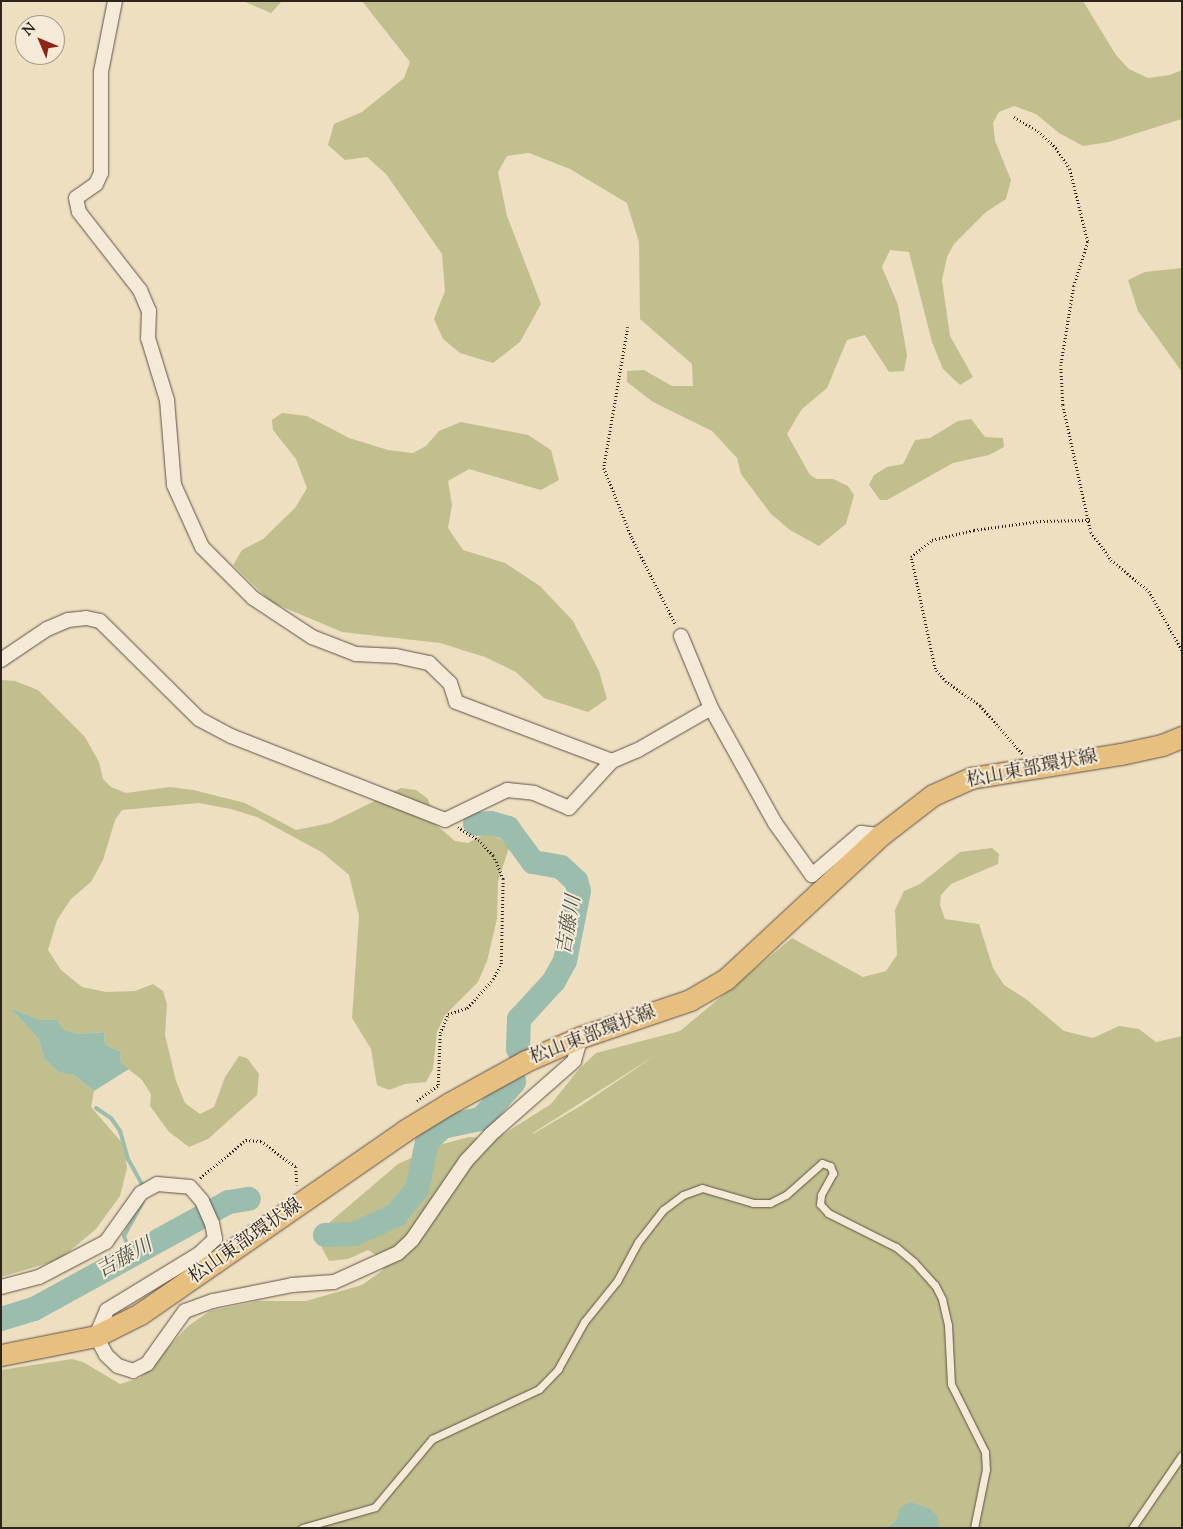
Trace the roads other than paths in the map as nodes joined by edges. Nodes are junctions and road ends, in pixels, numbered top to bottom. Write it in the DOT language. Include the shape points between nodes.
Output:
graph roads {
  1 [pos="115,1"];
  2 [pos="681,636"];
  3 [pos="1,660"];
  4 [pos="711,708"];
  5 [pos="1182,737"];
  6 [pos="612,761"];
  7 [pos="881,835"];
  8 [pos="581,1037"];
  9 [pos="1,1287"];
  10 [pos="96,1336"];
  11 [pos="1,1355"];
  12 [pos="1182,1455"];
  13 [pos="302,1528"];
  14 [pos="974,1528"];
  15 [pos="1132,1528"];
  1 -- 6 [label="street" via="100,72 101,172 96,184 76,198 79,212 140,290 149,311 148,338 167,400 174,486 202,547 253,598 312,637 356,654 396,656 429,664 450,683 456,702"];
  2 -- 4 [label="street"];
  3 -- 6 [label="street" via="47,629 68,620 86,618 100,621 199,719 230,736 444,820 507,790 534,793 569,808"];
  4 -- 6 [label="street" via="638,750"];
  4 -- 7 [label="street" via="775,823 812,875 861,833"];
  5 -- 7 [label="main road, 松山東部環状線" via="1121,754 971,778 933,794"];
  7 -- 8 [label="main road, 松山東部環状線" via="726,979 690,1000"];
  8 -- 10 [label="main road, 松山東部環状線" via="526,1061 404,1131 168,1296"];
  8 -- 10 [label="street" via="574,1061 478,1148 412,1240 398,1253 334,1282 292,1285 213,1301 186,1311 147,1364 133,1371 118,1366 106,1355"];
  9 -- 10 [label="street" via="39,1277 106,1242 141,1193 157,1184 190,1187 202,1201 212,1223 214,1239 199,1254 107,1310"];
  10 -- 11 [label="main road, 松山東部環状線"];
  12 -- 15 [label="lane"];
  13 -- 14 [label="lane" via="375,1507 432,1439 539,1389 558,1369 584,1322 617,1281 638,1242 663,1210 683,1194 702,1188 752,1203 770,1203 786,1195 822,1163 830,1166 833,1173 821,1195 820,1204 828,1213 896,1247 919,1268 942,1299 948,1325 951,1384 985,1452 986,1469"];
}
